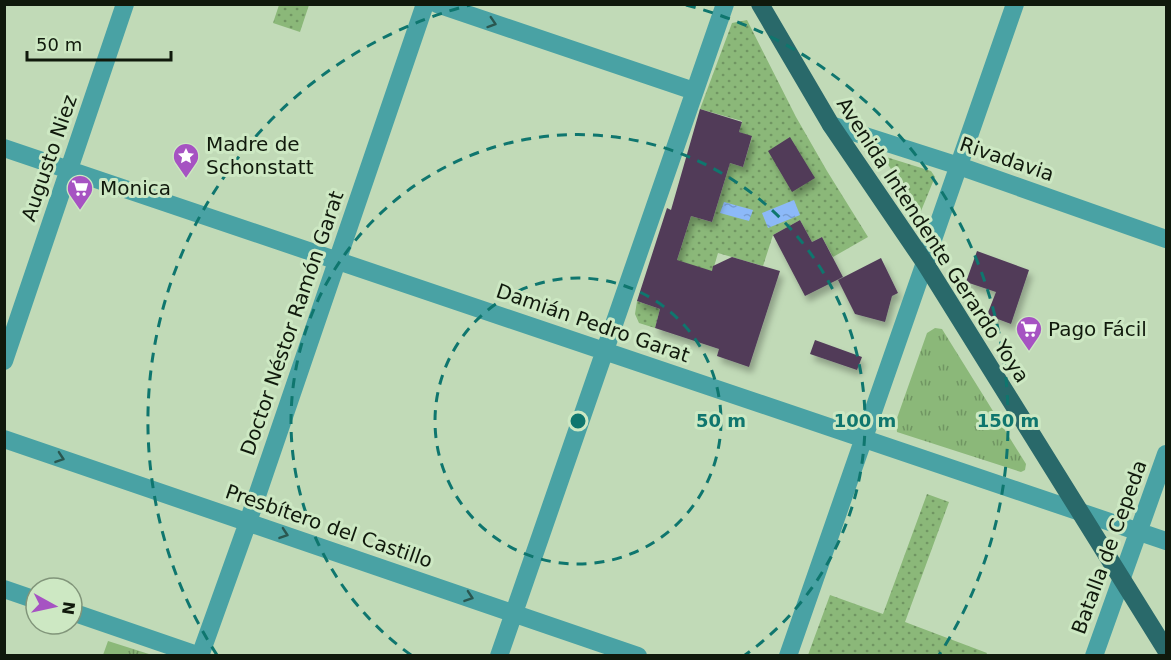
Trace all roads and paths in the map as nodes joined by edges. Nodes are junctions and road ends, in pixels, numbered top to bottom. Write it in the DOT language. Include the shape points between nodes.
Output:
graph roads {
  1 [pos="125,4"];
  2 [pos="425,4"];
  3 [pos="437,4"];
  4 [pos="725,4"];
  5 [pos="760,4"];
  6 [pos="1015,4"];
  7 [pos="694,91"];
  8 [pos="831,125"];
  9 [pos="4,148"];
  10 [pos="959,166"];
  11 [pos="69,170"];
  12 [pos="1167,239"];
  13 [pos="336,261"];
  14 [pos="925,263"];
  15 [pos="604,351"];
  16 [pos="4,361"];
  17 [pos="4,439"];
  18 [pos="864,439"];
  19 [pos="1167,454"];
  20 [pos="1079,512"];
  21 [pos="248,522"];
  22 [pos="1139,532"];
  23 [pos="1167,541"];
  24 [pos="1122,580"];
  25 [pos="4,589"];
  26 [pos="24,596"];
  27 [pos="514,613"];
  28 [pos="84,616"];
  29 [pos="1167,650"];
  30 [pos="200,656"];
  31 [pos="499,656"];
  32 [pos="638,656"];
  33 [pos="788,656"];
  34 [pos="1094,656"];
  1 -- 11 [label="street, Augusto Niez"];
  2 -- 13 [label="street, Doctor Néstor Ramón Garat"];
  3 -- 7 [label="street, one-way"];
  4 -- 7 [label="street"];
  5 -- 8 [label="main road, Avenida Intendente Gerardo Yoya"];
  6 -- 10 [label="street"];
  7 -- 15 [label="street"];
  8 -- 10 [label="street, Rivadavia"];
  8 -- 14 [label="main road, Avenida Intendente Gerardo Yoya"];
  9 -- 11 [label="street, Damián Pedro Garat"];
  10 -- 12 [label="street, Rivadavia"];
  10 -- 14 [label="street"];
  11 -- 13 [label="street, Damián Pedro Garat"];
  11 -- 16 [label="street, Augusto Niez"];
  13 -- 15 [label="street, Damián Pedro Garat"];
  13 -- 21 [label="street, Doctor Néstor Ramón Garat"];
  14 -- 18 [label="street"];
  14 -- 20 [label="main road, Avenida Intendente Gerardo Yoya"];
  15 -- 18 [label="street, Damián Pedro Garat"];
  15 -- 27 [label="street"];
  17 -- 21 [label="street, Presbítero del Castillo, one-way"];
  18 -- 20 [label="street, Damián Pedro Garat"];
  18 -- 33 [label="street"];
  19 -- 22 [label="street, Batalla de Cepeda"];
  20 -- 22 [label="street, Damián Pedro Garat"];
  20 -- 24 [label="main road, Avenida Intendente Gerardo Yoya"];
  21 -- 27 [label="street, Presbítero del Castillo, one-way"];
  21 -- 30 [label="street, Doctor Néstor Ramón Garat"];
  22 -- 23 [label="street, Damián Pedro Garat"];
  22 -- 24 [label="street, Batalla de Cepeda"];
  24 -- 29 [label="main road, Avenida Intendente Gerardo Yoya"];
  24 -- 34 [label="street, Batalla de Cepeda"];
  25 -- 26 [label="street"];
  27 -- 31 [label="street"];
  27 -- 32 [label="street, Presbítero del Castillo"];
  28 -- 30 [label="street"];
}
